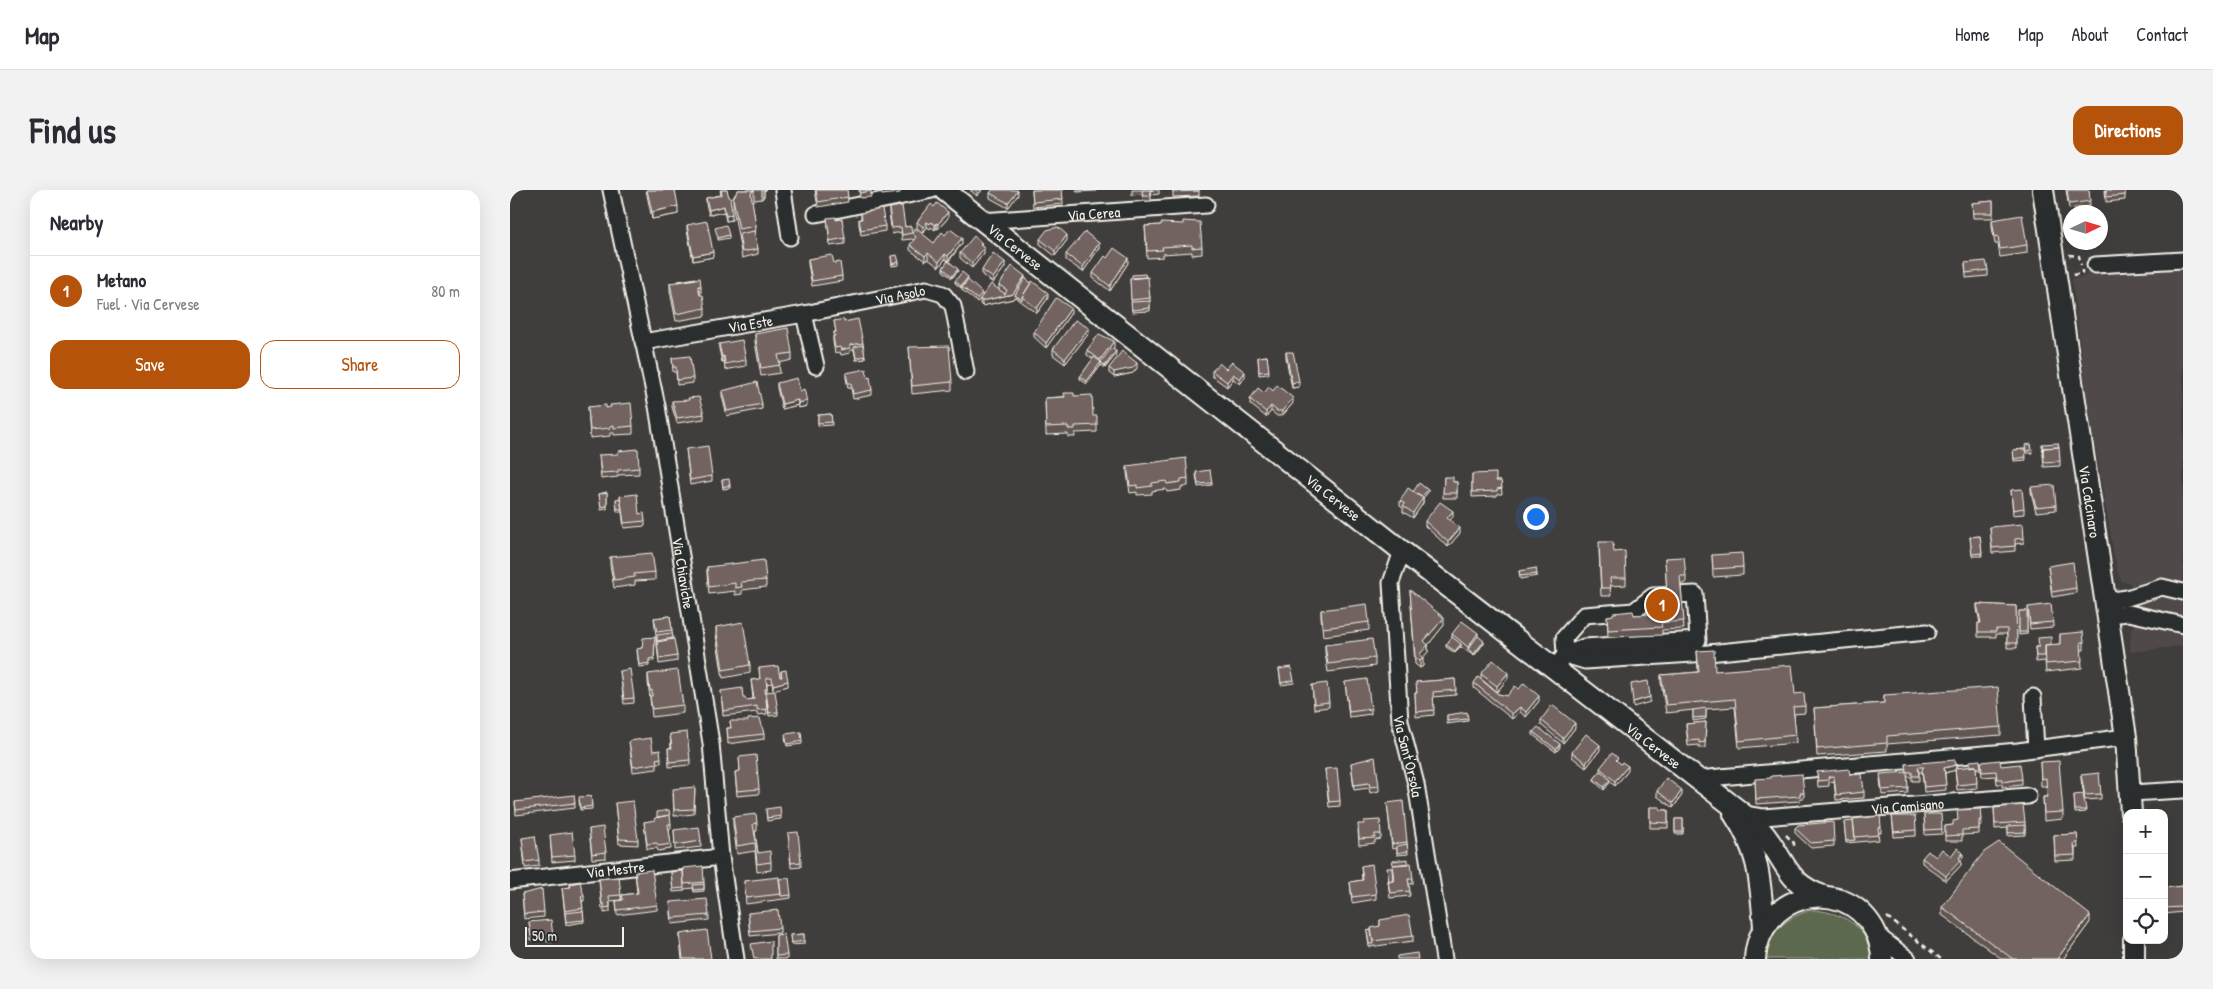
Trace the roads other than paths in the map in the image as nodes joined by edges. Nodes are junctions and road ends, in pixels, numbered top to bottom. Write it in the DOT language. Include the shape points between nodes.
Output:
graph roads {
  1 [pos="611,190"];
  2 [pos="783,190"];
  3 [pos="932,190"];
  4 [pos="944,190"];
  5 [pos="2043,190"];
  6 [pos="1206,205"];
  7 [pos="816,214"];
  8 [pos="982,222"];
  9 [pos="790,237"];
  10 [pos="2183,260"];
  11 [pos="2095,265"];
  12 [pos="804,314"];
  13 [pos="644,342"];
  14 [pos="816,366"];
  15 [pos="966,372"];
  16 [pos="1402,551"];
  17 [pos="2183,592"];
  18 [pos="2107,608"];
  19 [pos="2183,625"];
  20 [pos="1927,632"];
  21 [pos="1560,662"];
  22 [pos="2033,697"];
  23 [pos="2126,737"];
  24 [pos="2036,749"];
  25 [pos="1697,779"];
  26 [pos="2183,790"];
  27 [pos="2028,796"];
  28 [pos="1726,802"];
  29 [pos="2131,803"];
  30 [pos="1743,814"];
  31 [pos="1786,815"];
  32 [pos="1770,841"];
  33 [pos="721,857"];
  34 [pos="510,881"];
  35 [pos="1823,896"];
  36 [pos="1764,926"];
  37 [pos="1878,936"];
  38 [pos="2134,944"];
  39 [pos="736,959"];
  40 [pos="1444,959"];
  41 [pos="1755,959"];
  42 [pos="1882,959"];
  43 [pos="1908,959"];
  44 [pos="2134,959"];
  1 -- 13 [label="street, Via Chiaviche"];
  2 -- 9 [label="street"];
  3 -- 7 [label="street"];
  4 -- 8 [label="main road, Via Cervese"];
  5 -- 18 [label="main road, Via Calcinaro"];
  6 -- 8 [label="street, Via Cerea"];
  8 -- 16 [label="main road, Via Cervese"];
  10 -- 11 [label="street"];
  12 -- 13 [label="street, Via Este"];
  12 -- 14 [label="street"];
  12 -- 15 [label="street, Via Asolo" via="926,289 943,294 953,306"];
  13 -- 33 [label="street, Via Chiaviche" via="711,744"];
  16 -- 21 [label="main road, Via Cervese"];
  16 -- 40 [label="street, Via Sant'Orsola" via="1391,583 1400,721 1416,784"];
  17 -- 18 [label="street" via="2162,587"];
  18 -- 19 [label="street"];
  18 -- 23 [label="main road, Via Calcinaro"];
  20 -- 21 [label="street" via="1708,653"];
  21 -- 21 [label="street" via="1584,647 1698,640 1695,594 1653,596 1634,611 1584,615 1564,638"];
  21 -- 25 [label="main road, Via Cervese"];
  22 -- 24 [label="street"];
  23 -- 24 [label="street"];
  23 -- 29 [label="main road, Via Calcinaro"];
  24 -- 25 [label="street"];
  25 -- 28 [label="main road, Via Cervese"];
  26 -- 29 [label="street"];
  27 -- 31 [label="street, Via Camisano"];
  28 -- 30 [label="main road, Via Cervese"];
  28 -- 36 [label="main road, Via Cervese" via="1754,849"];
  30 -- 31 [label="street, Via Camisano" via="1763,817"];
  30 -- 32 [label="main road, Via Cervese"];
  31 -- 32 [label="street" via="1776,825"];
  32 -- 35 [label="main road, Via Cervese" via="1789,875"];
  33 -- 34 [label="street, Via Mestre"];
  33 -- 39 [label="street, Via Chiaviche"];
  35 -- 36 [label="main road" via="1806,897 1790,903"];
  35 -- 37 [label="main road" via="1845,902 1859,911"];
  36 -- 41 [label="main road"];
  37 -- 42 [label="main road"];
  37 -- 43 [label="street"];
  38 -- 44 [label="main road"];
}
